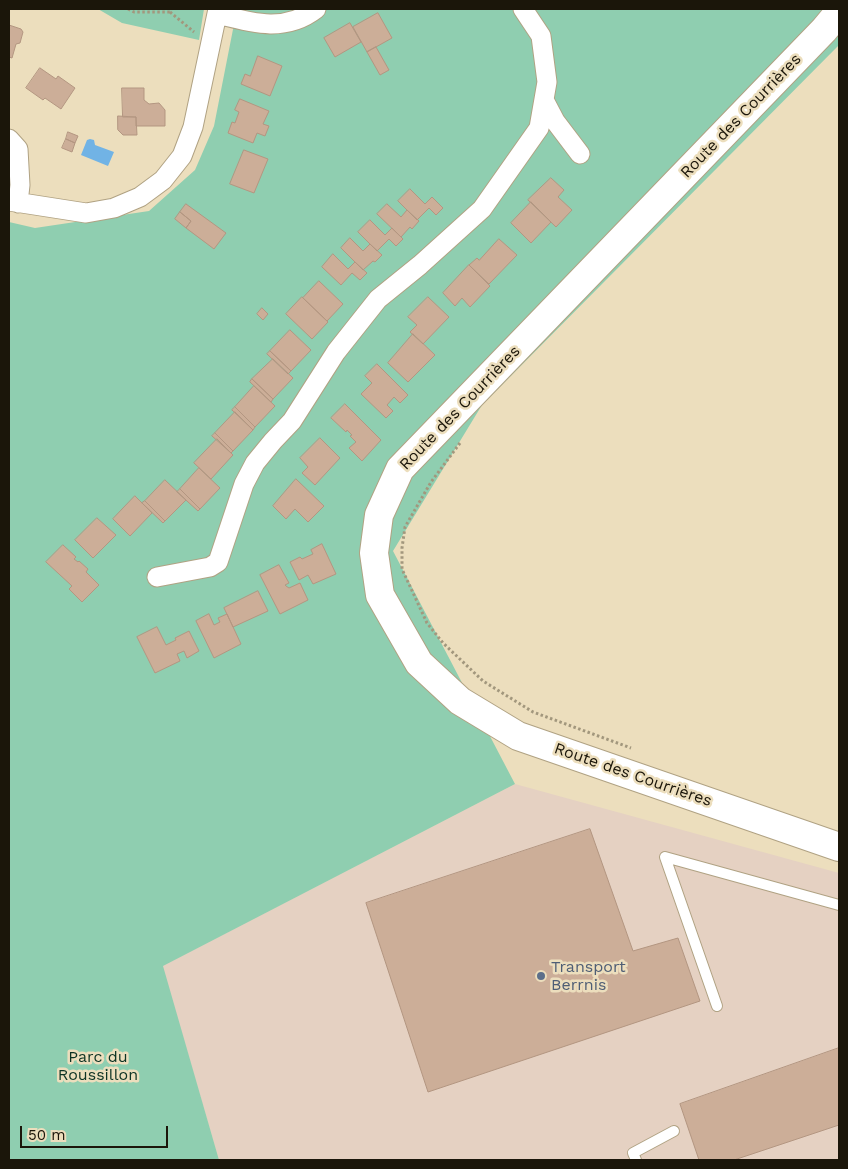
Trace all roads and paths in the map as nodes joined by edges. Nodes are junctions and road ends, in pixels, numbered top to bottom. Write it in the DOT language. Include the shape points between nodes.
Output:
graph roads {
  1 [pos="128,9"];
  2 [pos="316,9"];
  3 [pos="523,9"];
  4 [pos="170,10"];
  5 [pos="217,12"];
  6 [pos="839,12"];
  7 [pos="212,41"];
  8 [pos="544,100"];
  9 [pos="9,139"];
  10 [pos="580,154"];
  11 [pos="13,202"];
  12 [pos="464,439"];
  13 [pos="157,577"];
  14 [pos="638,751"];
  15 [pos="839,846"];
  16 [pos="839,905"];
  17 [pos="717,1006"];
  18 [pos="674,1131"];
  19 [pos="636,1160"];
  1 -- 4 [label="path" via="134,12"];
  2 -- 5 [label="street" via="291,22 271,25"];
  3 -- 8 [label="street" via="541,36 547,82"];
  4 -- 7 [label="path" via="188,28"];
  5 -- 7 [label="street"];
  6 -- 15 [label="main road, Route des Courrières" via="400,469 379,515 374,553 380,595 419,663 460,701 518,736"];
  7 -- 11 [label="street" via="193,127 182,156 163,180 140,197 114,208 86,213"];
  8 -- 10 [label="street"];
  8 -- 13 [label="street" via="539,128 482,208 420,266 378,299 336,352 292,421 256,463 244,484 218,562 210,567"];
  9 -- 11 [label="street" via="18,149 20,186"];
  12 -- 14 [label="path" via="431,482 405,527 402,569 427,623 483,681 533,712"];
  16 -- 17 [label="lane" via="666,857"];
  18 -- 19 [label="lane" via="633,1153"];
}
